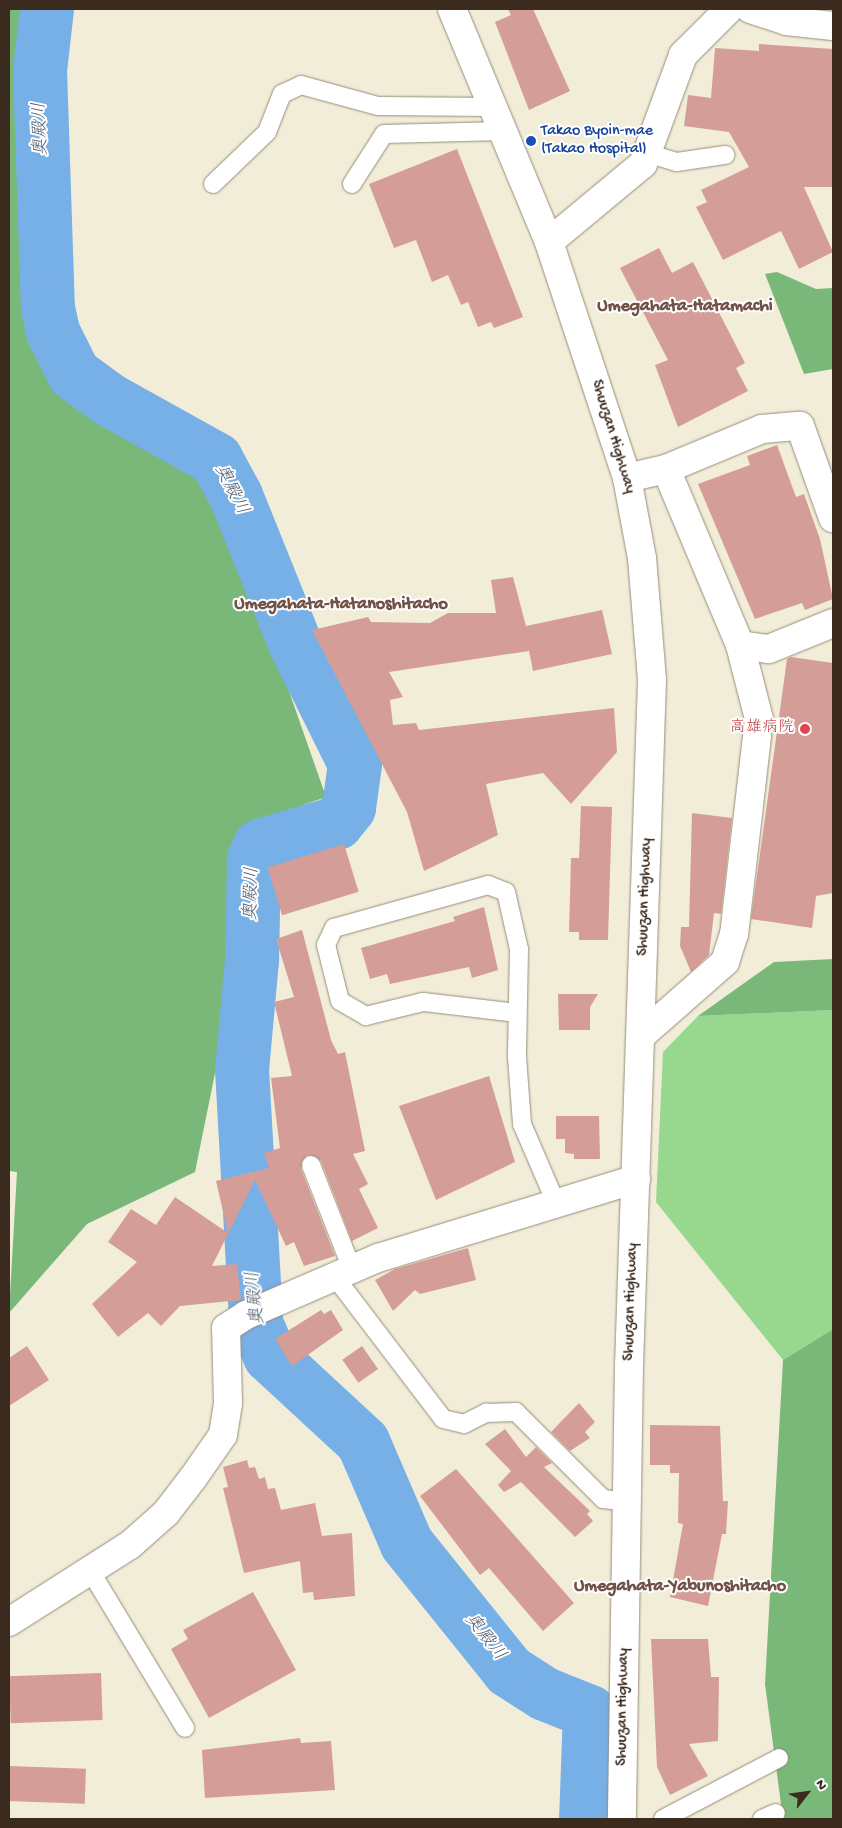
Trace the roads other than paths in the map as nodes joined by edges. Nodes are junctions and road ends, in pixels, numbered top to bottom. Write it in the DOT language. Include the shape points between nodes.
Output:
graph roads {
  1 [pos="452,9"];
  2 [pos="728,9"];
  3 [pos="750,9"];
  4 [pos="833,26"];
  5 [pos="498,119"];
  6 [pos="647,153"];
  7 [pos="725,155"];
  8 [pos="213,184"];
  9 [pos="352,184"];
  10 [pos="549,242"];
  11 [pos="666,469"];
  12 [pos="627,478"];
  13 [pos="833,518"];
  14 [pos="833,624"];
  15 [pos="740,645"];
  16 [pos="517,1013"];
  17 [pos="642,1035"];
  18 [pos="311,1165"];
  19 [pos="636,1180"];
  20 [pos="556,1203"];
  21 [pos="343,1273"];
  22 [pos="627,1502"];
  23 [pos="92,1572"];
  24 [pos="9,1622"];
  25 [pos="185,1728"];
  26 [pos="779,1758"];
  27 [pos="622,1819"];
  28 [pos="664,1819"];
  1 -- 5 [label="main road, Shuuzan Highway"];
  2 -- 6 [label="main road" via="683,55"];
  3 -- 4 [label="main road" via="786,21"];
  5 -- 8 [label="lane" via="378,106 301,85 282,94 267,132"];
  5 -- 9 [label="lane" via="384,134"];
  5 -- 10 [label="main road, Shuuzan Highway"];
  6 -- 7 [label="lane" via="677,162"];
  6 -- 10 [label="main road" via="643,164"];
  10 -- 12 [label="main road, Shuuzan Highway"];
  11 -- 12 [label="main road"];
  11 -- 13 [label="main road" via="762,429 800,426"];
  11 -- 15 [label="main road"];
  12 -- 17 [label="main road, Shuuzan Highway" via="642,558 652,680"];
  14 -- 15 [label="main road" via="769,649"];
  15 -- 17 [label="main road" via="760,719 734,934 725,962"];
  16 -- 16 [label="lane" via="519,949 510,901 499,886 488,885 334,928 326,945 340,1001 366,1016 423,1002"];
  16 -- 20 [label="lane" via="522,1124"];
  17 -- 19 [label="main road, Shuuzan Highway"];
  18 -- 21 [label="lane"];
  19 -- 20 [label="main road"];
  19 -- 22 [label="main road, Shuuzan Highway"];
  20 -- 21 [label="main road"];
  21 -- 22 [label="lane" via="442,1419 464,1424 486,1412 516,1412 603,1499"];
  21 -- 23 [label="main road" via="246,1315 226,1328 228,1403 223,1435 166,1513"];
  22 -- 27 [label="main road, Shuuzan Highway"];
  23 -- 24 [label="main road"];
  23 -- 25 [label="lane"];
  26 -- 28 [label="lane"];
}
